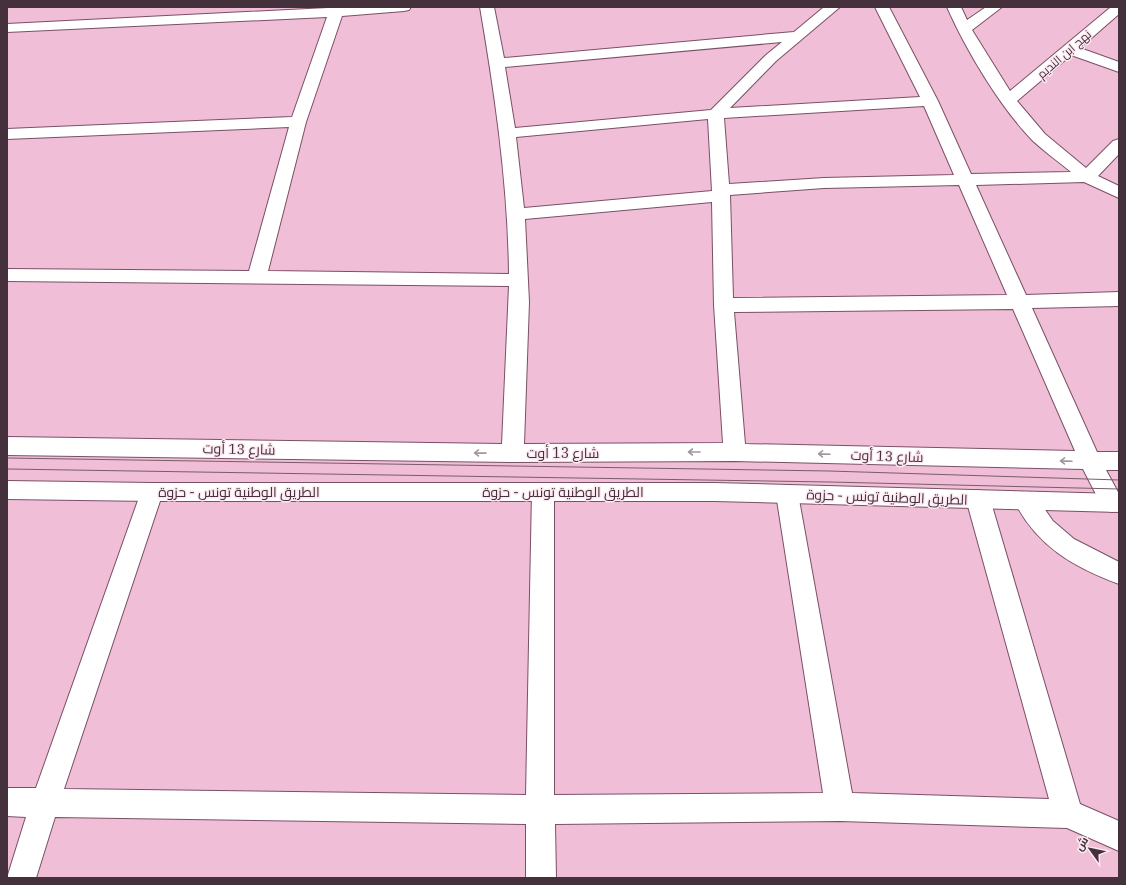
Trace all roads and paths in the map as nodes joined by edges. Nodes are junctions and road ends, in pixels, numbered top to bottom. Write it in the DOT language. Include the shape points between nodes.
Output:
graph roads {
  1 [pos="404,7"];
  2 [pos="488,7"];
  3 [pos="833,7"];
  4 [pos="882,7"];
  5 [pos="954,7"];
  6 [pos="995,7"];
  7 [pos="1118,7"];
  8 [pos="336,12"];
  9 [pos="7,28"];
  10 [pos="964,30"];
  11 [pos="796,36"];
  12 [pos="1069,49"];
  13 [pos="498,63"];
  14 [pos="1119,67"];
  15 [pos="930,101"];
  16 [pos="1008,101"];
  17 [pos="716,114"];
  18 [pos="298,122"];
  19 [pos="509,133"];
  20 [pos="7,134"];
  21 [pos="1119,144"];
  22 [pos="1087,177"];
  23 [pos="965,179"];
  24 [pos="721,193"];
  25 [pos="1119,194"];
  26 [pos="516,214"];
  27 [pos="7,276"];
  28 [pos="257,278"];
  29 [pos="518,280"];
  30 [pos="1119,299"];
  31 [pos="1021,302"];
  32 [pos="724,305"];
  33 [pos="7,446"];
  34 [pos="735,452"];
  35 [pos="513,453"];
  36 [pos="1091,462"];
  37 [pos="1119,462"];
  38 [pos="7,490"];
  39 [pos="152,492"];
  40 [pos="543,492"];
  41 [pos="787,494"];
  42 [pos="978,500"];
  43 [pos="1026,501"];
  44 [pos="1115,503"];
  45 [pos="1119,573"];
  46 [pos="7,802"];
  47 [pos="45,803"];
  48 [pos="840,807"];
  49 [pos="540,810"];
  50 [pos="1068,814"];
  51 [pos="1119,836"];
  52 [pos="21,878"];
  53 [pos="541,878"];
  1 -- 8 [label="street"];
  2 -- 13 [label="street"];
  3 -- 11 [label="street"];
  4 -- 15 [label="street"];
  5 -- 10 [label="street"];
  6 -- 10 [label="street"];
  7 -- 12 [label="street, نهج ابن النديم"];
  8 -- 9 [label="street"];
  8 -- 18 [label="street"];
  10 -- 16 [label="street"];
  11 -- 13 [label="street"];
  11 -- 17 [label="street"];
  12 -- 14 [label="street"];
  12 -- 16 [label="street, نهج ابن النديم"];
  13 -- 19 [label="street"];
  15 -- 17 [label="street"];
  15 -- 23 [label="street"];
  16 -- 22 [label="street" via="1039,137"];
  17 -- 19 [label="street"];
  17 -- 24 [label="street"];
  18 -- 20 [label="street"];
  18 -- 28 [label="street"];
  19 -- 26 [label="street"];
  21 -- 22 [label="street"];
  22 -- 23 [label="street"];
  22 -- 25 [label="street"];
  23 -- 24 [label="street" via="824,183"];
  23 -- 31 [label="street"];
  24 -- 26 [label="street"];
  24 -- 32 [label="street"];
  26 -- 29 [label="street"];
  27 -- 28 [label="street"];
  28 -- 29 [label="street"];
  29 -- 35 [label="street"];
  30 -- 31 [label="street"];
  31 -- 32 [label="street"];
  31 -- 36 [label="street"];
  32 -- 34 [label="street"];
  35 -- 33 [label="street, شارع 13 أوت, one-way"];
  34 -- 35 [label="street, شارع 13 أوت, one-way"];
  36 -- 34 [label="street, شارع 13 أوت, one-way"];
  36 -- 37 [label="street, شارع 13 أوت"];
  36 -- 44 [label="street"];
  38 -- 39 [label="street, الطريق الوطنية تونس - حزوة"];
  39 -- 40 [label="street, الطريق الوطنية تونس - حزوة"];
  39 -- 47 [label="street"];
  40 -- 41 [label="street, الطريق الوطنية تونس - حزوة"];
  40 -- 49 [label="street"];
  41 -- 42 [label="street, الطريق الوطنية تونس - حزوة"];
  41 -- 48 [label="street"];
  42 -- 43 [label="street, الطريق الوطنية تونس - حزوة"];
  42 -- 50 [label="street"];
  43 -- 44 [label="street, الطريق الوطنية تونس - حزوة"];
  43 -- 45 [label="street" via="1037,520 1064,546"];
  46 -- 47 [label="street"];
  47 -- 49 [label="street"];
  47 -- 52 [label="street"];
  48 -- 49 [label="street"];
  48 -- 50 [label="street"];
  49 -- 53 [label="street"];
  50 -- 51 [label="street"];
}
